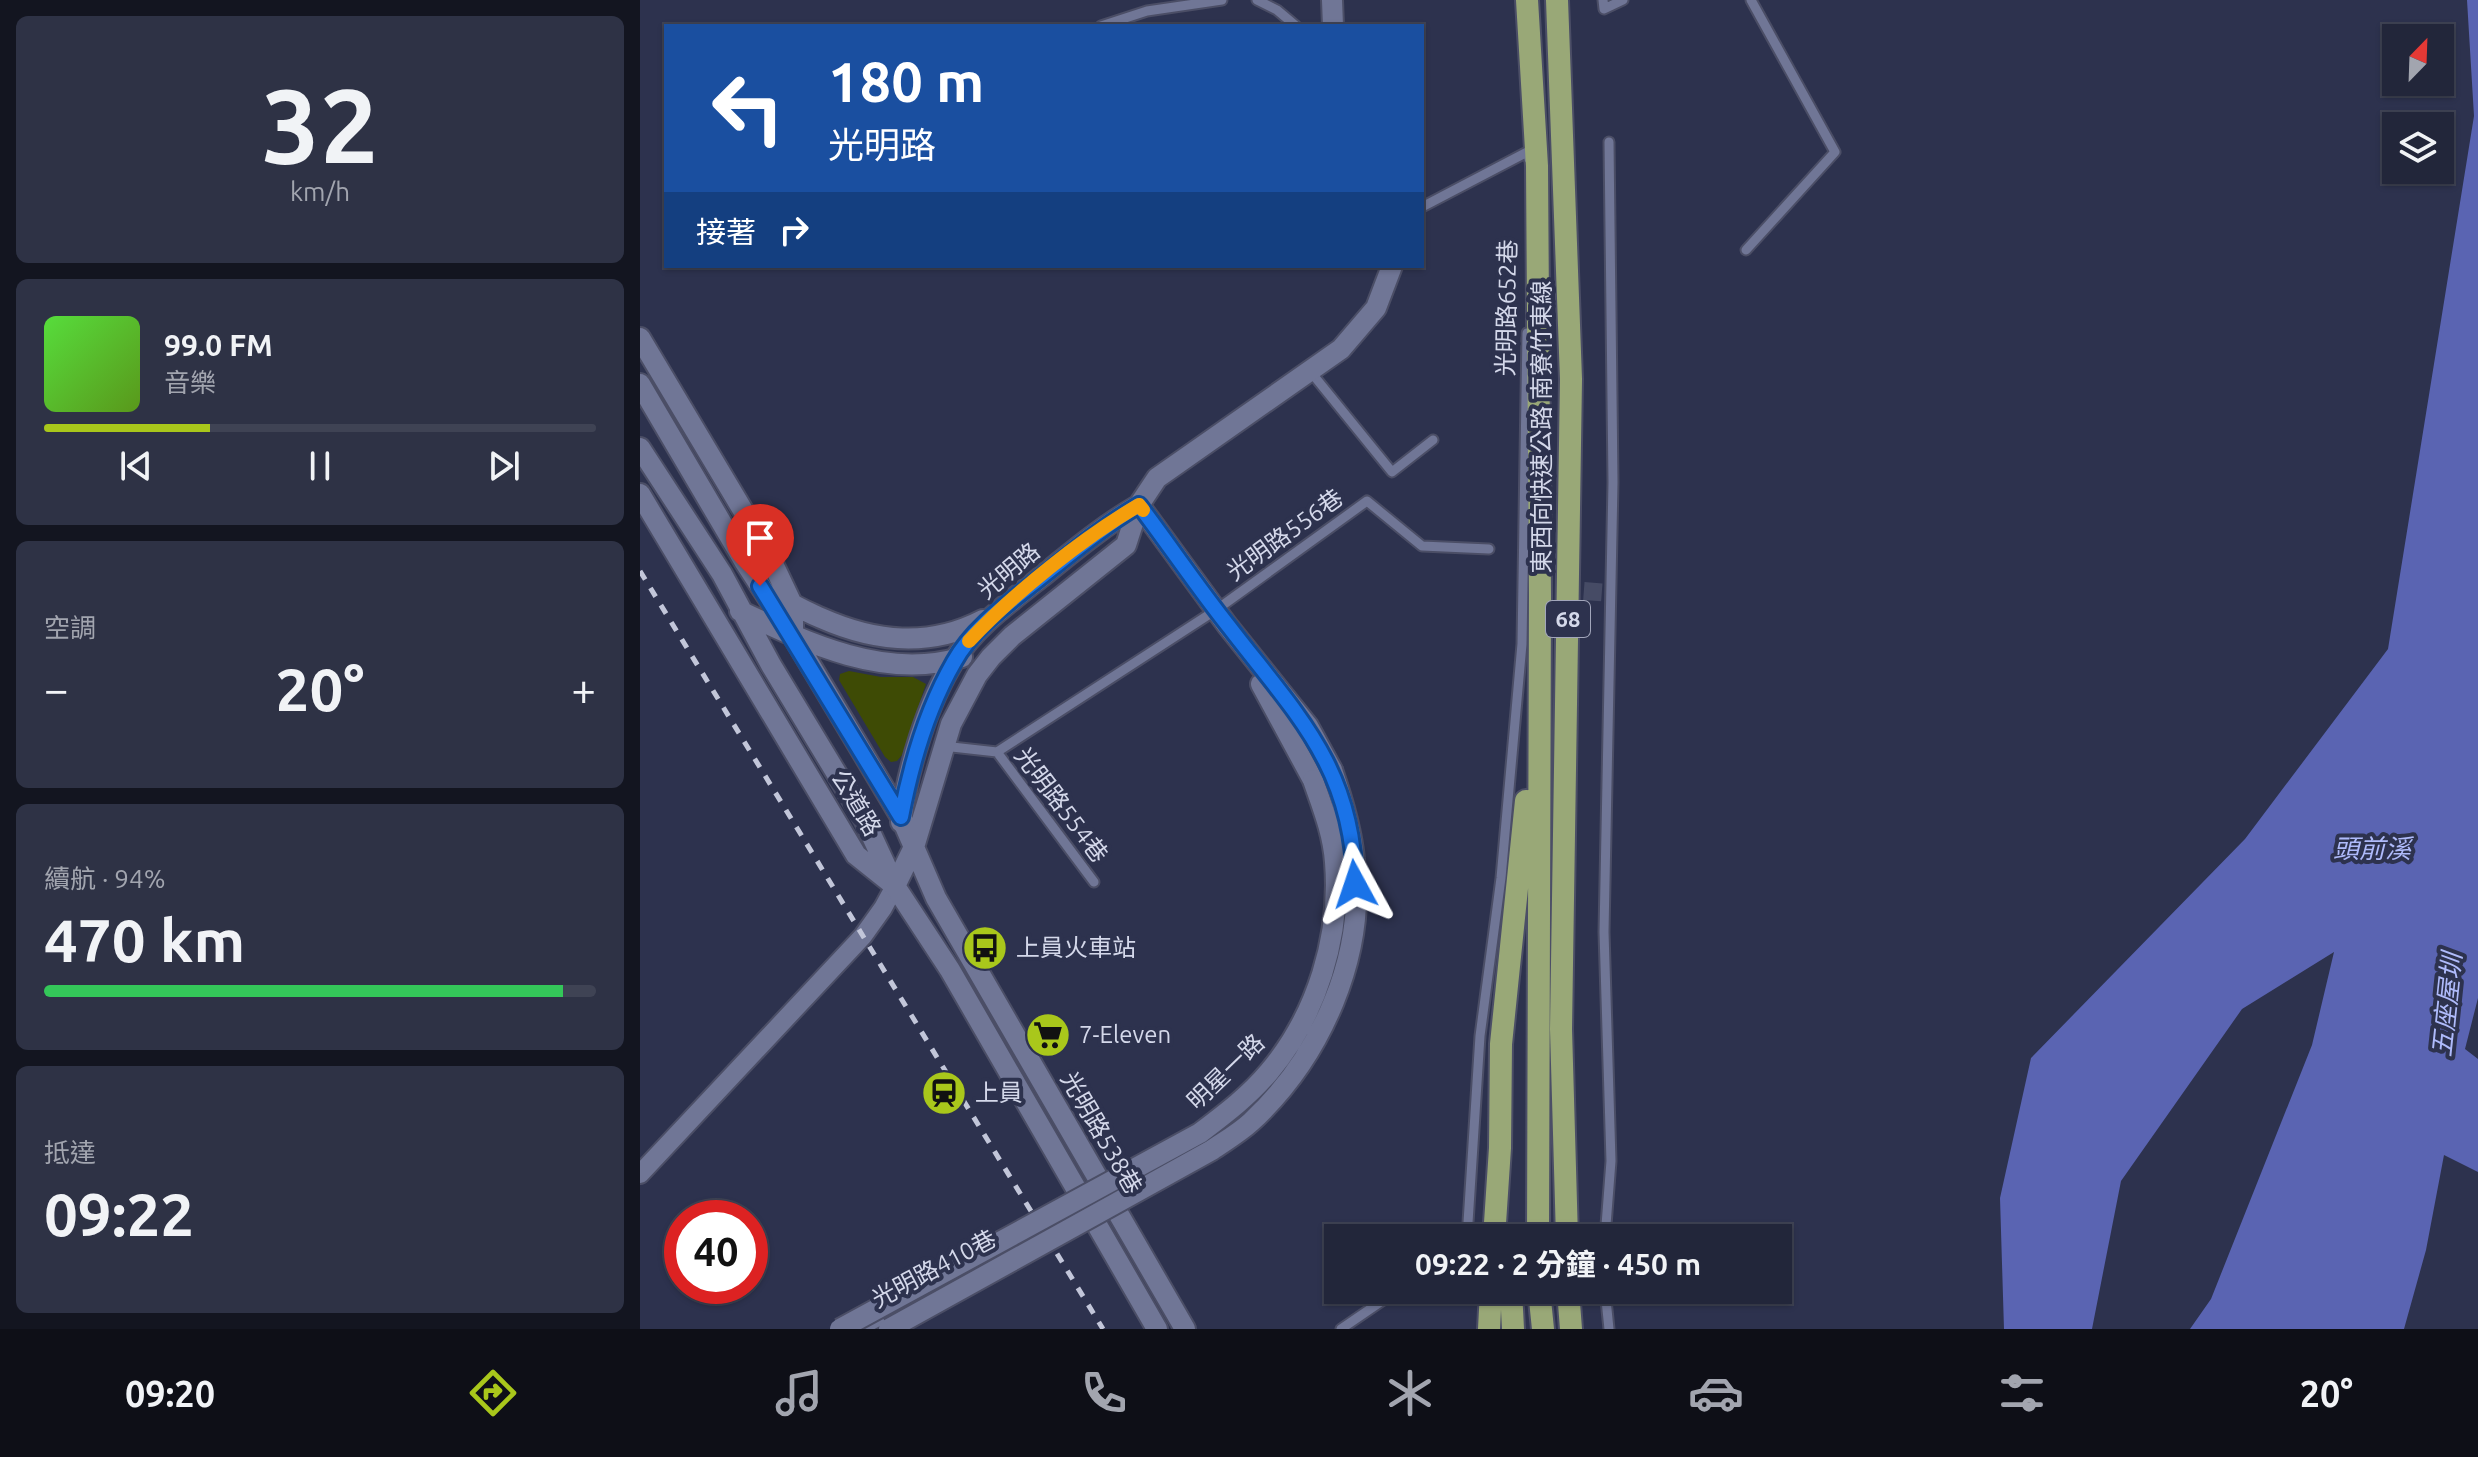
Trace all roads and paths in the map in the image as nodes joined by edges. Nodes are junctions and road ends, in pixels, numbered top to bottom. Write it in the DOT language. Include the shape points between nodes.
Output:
graph roads {
  1 [pos="1222,0"];
  2 [pos="1257,0"];
  3 [pos="1332,0"];
  4 [pos="1527,0"];
  5 [pos="1557,0"];
  6 [pos="1603,0"];
  7 [pos="1623,0"];
  8 [pos="1751,0"];
  9 [pos="1107,24"];
  10 [pos="1294,24"];
  11 [pos="1333,24"];
  12 [pos="1609,142"];
  13 [pos="1424,206"];
  14 [pos="1746,250"];
  15 [pos="1391,268"];
  16 [pos="640,338"];
  17 [pos="1310,371"];
  18 [pos="640,384"];
  19 [pos="685,411"];
  20 [pos="663,424"];
  21 [pos="1433,440"];
  22 [pos="640,448"];
  23 [pos="640,494"];
  24 [pos="1139,505"];
  25 [pos="1489,549"];
  26 [pos="744,561"];
  27 [pos="698,589"];
  28 [pos="1006,605"];
  29 [pos="793,606"];
  30 [pos="740,611"];
  31 [pos="1222,618"];
  32 [pos="793,636"];
  33 [pos="1012,636"];
  34 [pos="955,660"];
  35 [pos="1538,709"];
  36 [pos="943,746"];
  37 [pos="997,752"];
  38 [pos="908,833"];
  39 [pos="1094,882"];
  40 [pos="895,886"];
  41 [pos="1500,1148"];
  42 [pos="640,1174"];
  43 [pos="1468,1224"];
  44 [pos="1495,1224"];
  45 [pos="1506,1224"];
  46 [pos="1538,1224"];
  47 [pos="1567,1224"];
  48 [pos="1606,1224"];
  49 [pos="1021,1245"];
  50 [pos="1378,1304"];
  51 [pos="1490,1304"];
  52 [pos="1512,1304"];
  53 [pos="1540,1304"];
  54 [pos="1569,1304"];
  55 [pos="1606,1304"];
  56 [pos="840,1329"];
  57 [pos="865,1329"];
  58 [pos="889,1329"];
  59 [pos="1157,1329"];
  60 [pos="1185,1329"];
  61 [pos="1341,1329"];
  62 [pos="1489,1329"];
  63 [pos="1513,1329"];
  64 [pos="1543,1329"];
  65 [pos="1572,1329"];
  66 [pos="1609,1329"];
  1 -- 9 [label="lane" via="1147,11"];
  2 -- 10 [label="lane"];
  3 -- 11 [label="street"];
  4 -- 35 [label="highway, 東西向快速公路 南寮竹東線 / 68" via="1537,166"];
  5 -- 47 [label="highway, 東西向快速公路 南寮竹東線 / 68" via="1571,379 1561,1029"];
  6 -- 7 [label="lane" via="1604,9"];
  8 -- 14 [label="lane" via="1835,152"];
  12 -- 48 [label="lane" via="1613,482 1604,932 1611,1161"];
  13 -- 43 [label="lane, 光明路652巷" via="1529,151 1522,644 1501,878 1480,1036"];
  15 -- 17 [label="street, 光明路" via="1376,308 1341,349"];
  16 -- 19 [label="street"];
  17 -- 21 [label="lane" via="1392,472"];
  17 -- 24 [label="street, 光明路" via="1157,478"];
  18 -- 20 [label="street, 公道路"];
  19 -- 20 [label="street"];
  19 -- 29 [label="street"];
  20 -- 26 [label="street, 公道路"];
  22 -- 30 [label="street, 公道路" via="722,574"];
  23 -- 27 [label="street, 公道路"];
  24 -- 28 [label="street, 光明路" via="1108,523"];
  24 -- 31 [label="street, 明星一路"];
  24 -- 33 [label="street, 光明路" via="1126,545"];
  25 -- 31 [label="lane, 光明路556巷" via="1422,546 1367,501"];
  26 -- 29 [label="street, 公道路"];
  26 -- 32 [label="street, 公道路"];
  27 -- 30 [label="street"];
  27 -- 40 [label="street, 公道路" via="856,855"];
  28 -- 29 [label="street, 公道路" via="955,633 908,639 863,634"];
  28 -- 34 [label="street, 光明路"];
  29 -- 32 [label="street"];
  30 -- 32 [label="street"];
  30 -- 40 [label="street, 公道路" via="864,819"];
  31 -- 37 [label="lane, 光明路556巷"];
  31 -- 56 [label="street, 明星一路, bridge" via="1313,780 1335,860 1330,947 1294,1039 1268,1074 1200,1133"];
  31 -- 58 [label="street, 明星一路, bridge" via="1308,726 1332,770 1346,813 1356,908 1335,1000 1311,1050 1250,1123 1212,1150"];
  32 -- 34 [label="street" via="883,662"];
  32 -- 38 [label="street, 公道路"];
  33 -- 34 [label="street"];
  33 -- 36 [label="street, 光明路" via="977,675"];
  34 -- 38 [label="street, 光明路" via="916,752"];
  35 -- 41 [label="highway" via="1501,1044"];
  35 -- 46 [label="highway, 東西向快速公路 南寮竹東線 / 68"];
  36 -- 37 [label="lane"];
  36 -- 38 [label="street, 光明路"];
  37 -- 39 [label="lane, 光明路554巷"];
  38 -- 40 [label="street, 光明路"];
  38 -- 40 [label="street, 光明路"];
  38 -- 60 [label="street, 光明路538巷" via="969,957"];
  40 -- 42 [label="street, 光明路" via="863,936"];
  40 -- 59 [label="street, 光明路538巷" via="950,970"];
  41 -- 44 [label="highway"];
  41 -- 45 [label="highway"];
  49 -- 57 [label="lane, 光明路410巷"];
  50 -- 61 [label="lane"];
  51 -- 62 [label="highway"];
  52 -- 63 [label="highway"];
  53 -- 64 [label="highway"];
  54 -- 65 [label="highway"];
  55 -- 66 [label="lane"];
}
